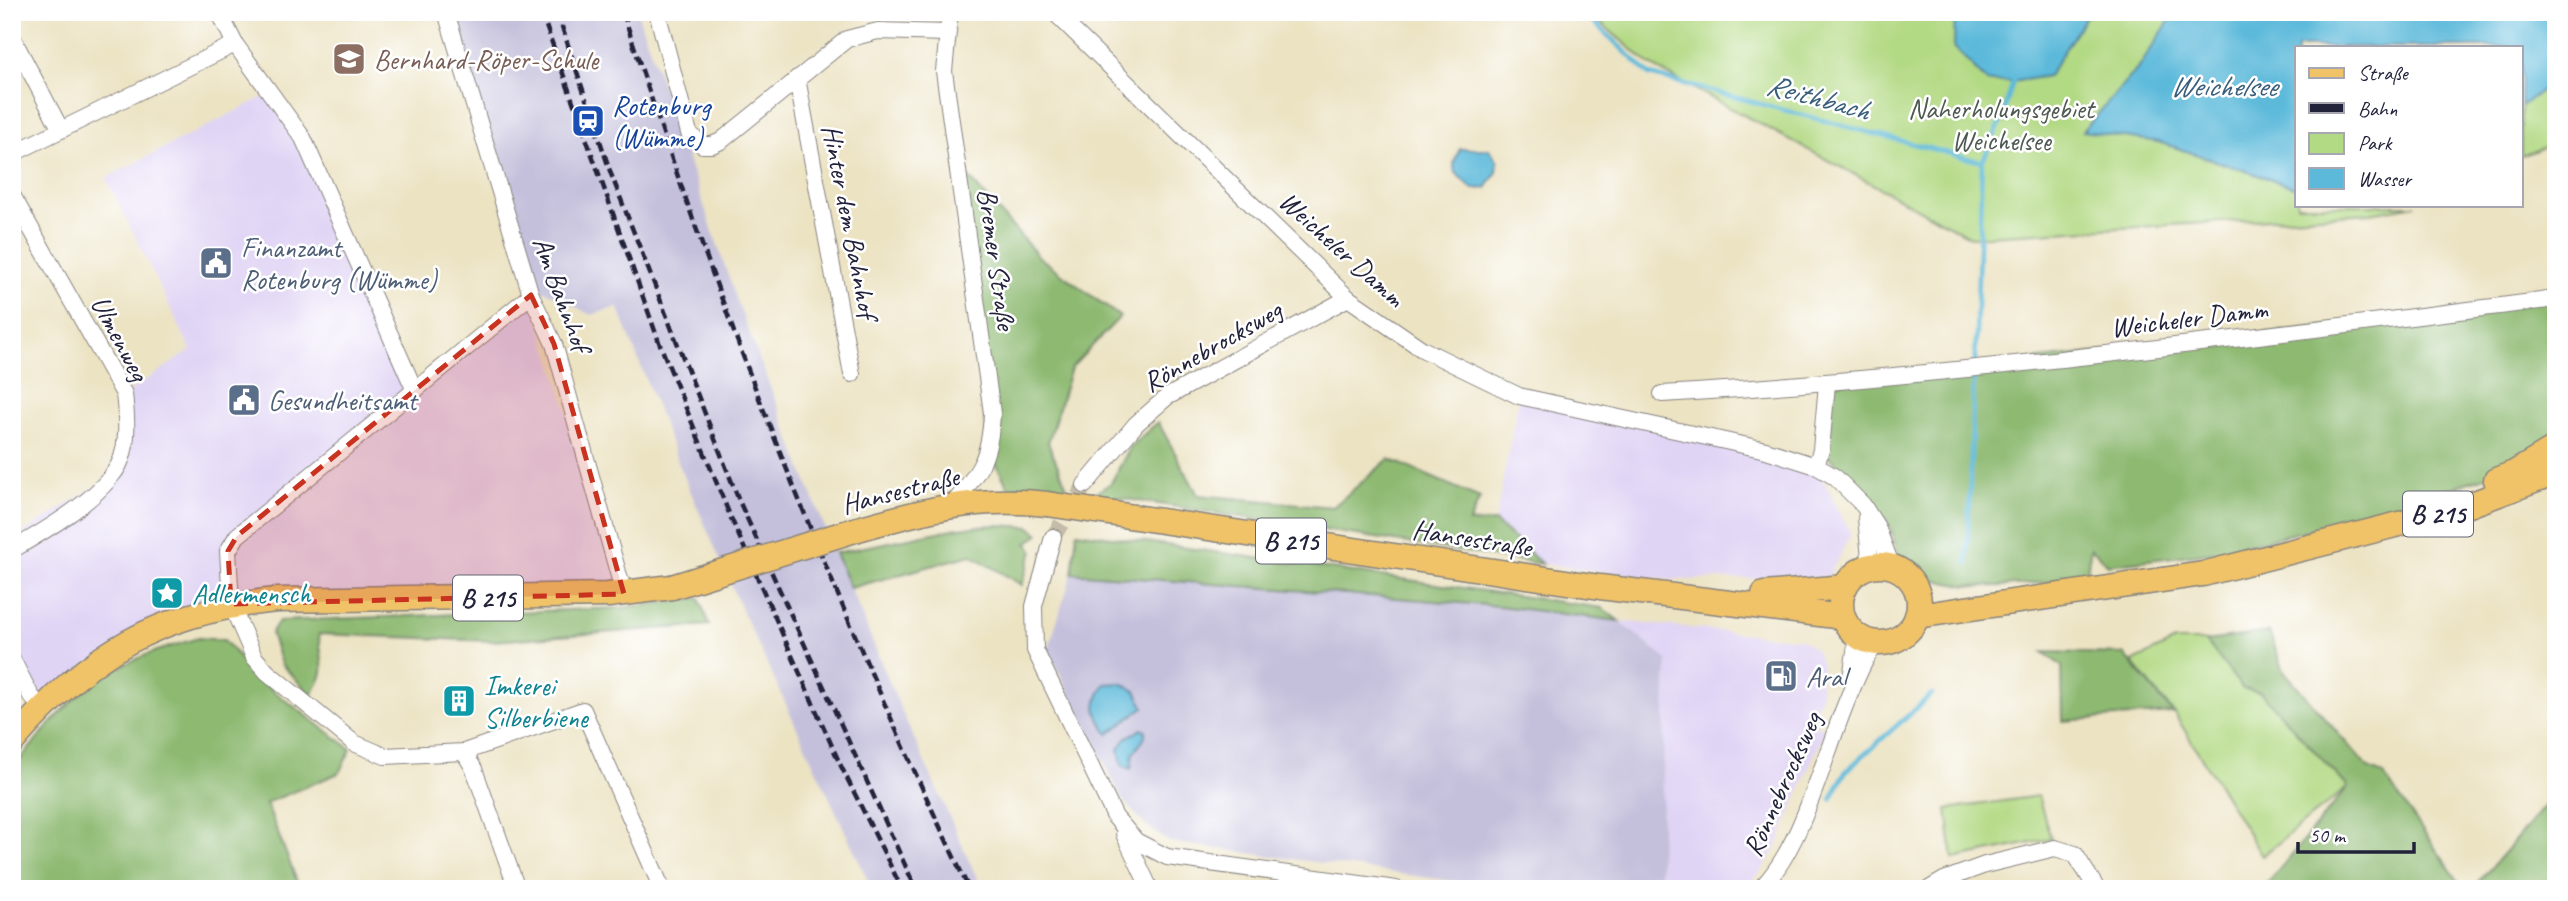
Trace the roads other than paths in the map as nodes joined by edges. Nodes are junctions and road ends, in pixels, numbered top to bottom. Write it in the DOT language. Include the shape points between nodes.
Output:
graph roads {
  1 [pos="219,12"];
  2 [pos="446,12"];
  3 [pos="657,12"];
  4 [pos="950,12"];
  5 [pos="1054,12"];
  6 [pos="946,33"];
  7 [pos="12,37"];
  8 [pos="235,44"];
  9 [pos="797,78"];
  10 [pos="61,130"];
  11 [pos="12,154"];
  12 [pos="12,195"];
  13 [pos="531,295"];
  14 [pos="1348,298"];
  15 [pos="2556,299"];
  16 [pos="852,374"];
  17 [pos="1827,384"];
  18 [pos="415,391"];
  19 [pos="1662,394"];
  20 [pos="2556,448"];
  21 [pos="1816,466"];
  22 [pos="2556,473"];
  23 [pos="1085,485"];
  24 [pos="2556,492"];
  25 [pos="954,503"];
  26 [pos="1863,505"];
  27 [pos="1054,537"];
  28 [pos="2318,546"];
  29 [pos="12,550"];
  30 [pos="1892,567"];
  31 [pos="1863,569"];
  32 [pos="1845,587"];
  33 [pos="624,594"];
  34 [pos="1711,598"];
  35 [pos="1917,603"];
  36 [pos="231,604"];
  37 [pos="1848,625"];
  38 [pos="1878,643"];
  39 [pos="12,659"];
  40 [pos="1848,698"];
  41 [pos="42,708"];
  42 [pos="12,742"];
  43 [pos="464,752"];
  44 [pos="1115,817"];
  45 [pos="517,889"];
  46 [pos="662,889"];
  47 [pos="1150,889"];
  48 [pos="1396,889"];
  49 [pos="1760,889"];
  50 [pos="1929,889"];
  51 [pos="2097,889"];
  1 -- 8 [label="street"];
  2 -- 13 [label="street, Am Bahnhof"];
  3 -- 9 [label="street" via="689,133 702,145 721,141"];
  4 -- 6 [label="street, Bremer Straße"];
  5 -- 14 [label="street, Weicheler Damm"];
  6 -- 9 [label="street" via="862,33 833,47"];
  6 -- 25 [label="street, Bremer Straße" via="944,71 992,413 984,464"];
  7 -- 10 [label="street"];
  8 -- 10 [label="street"];
  8 -- 18 [label="street" via="303,138"];
  9 -- 16 [label="street, Hinter dem Bahnhof"];
  10 -- 11 [label="street"];
  12 -- 29 [label="street, Ulmenweg" via="124,394 126,433 115,472 79,504"];
  13 -- 18 [label="street"];
  13 -- 33 [label="street, Am Bahnhof" via="554,344"];
  14 -- 21 [label="street, Weicheler Damm" via="1422,349 1520,396 1766,450"];
  14 -- 23 [label="street, Rönnebrocksweg" via="1167,397 1136,424"];
  15 -- 17 [label="street, Weicheler Damm"];
  17 -- 19 [label="street, Weicheler Damm"];
  17 -- 21 [label="street"];
  18 -- 36 [label="street" via="237,536 228,551"];
  20 -- 28 [label="main road" via="2514,473"];
  21 -- 26 [label="street, Weicheler Damm" via="1835,477"];
  22 -- 28 [label="main road, B 215" via="2458,509"];
  24 -- 28 [label="main road" via="2483,515"];
  25 -- 33 [label="main road, Hansestraße / B 215, bridge" via="672,587"];
  25 -- 34 [label="main road, Hansestraße / B 215, bridge" via="1047,504 1588,585"];
  26 -- 30 [label="street, Weicheler Damm"];
  26 -- 31 [label="street" via="1870,545"];
  27 -- 44 [label="street" via="1036,596 1035,650"];
  28 -- 35 [label="main road, B 215" via="2203,574 2059,593"];
  30 -- 31 [label="main road"];
  30 -- 35 [label="main road" via="1906,575"];
  31 -- 32 [label="main road"];
  32 -- 34 [label="main road, Hansestraße / B 215"];
  32 -- 37 [label="main road" via="1841,599"];
  33 -- 36 [label="main road, Hansestraße / B 215"];
  34 -- 37 [label="main road, Hansestraße / B 215"];
  35 -- 38 [label="main road" via="1905,634"];
  36 -- 41 [label="main road, B 215" via="147,631 77,676"];
  36 -- 43 [label="street" via="254,657 267,672 355,743 385,756"];
  37 -- 38 [label="main road"];
  37 -- 40 [label="street, Rönnebrocksweg" via="1856,645"];
  38 -- 40 [label="street, Rönnebrocksweg"];
  39 -- 41 [label="street"];
  40 -- 49 [label="street, Rönnebrocksweg" via="1786,854"];
  41 -- 42 [label="main road, B 215"];
  43 -- 45 [label="street"];
  43 -- 46 [label="street" via="583,710"];
  44 -- 47 [label="street"];
  44 -- 48 [label="street" via="1136,841 1167,857"];
  50 -- 51 [label="street" via="1985,865 2055,848 2075,854"];
}
